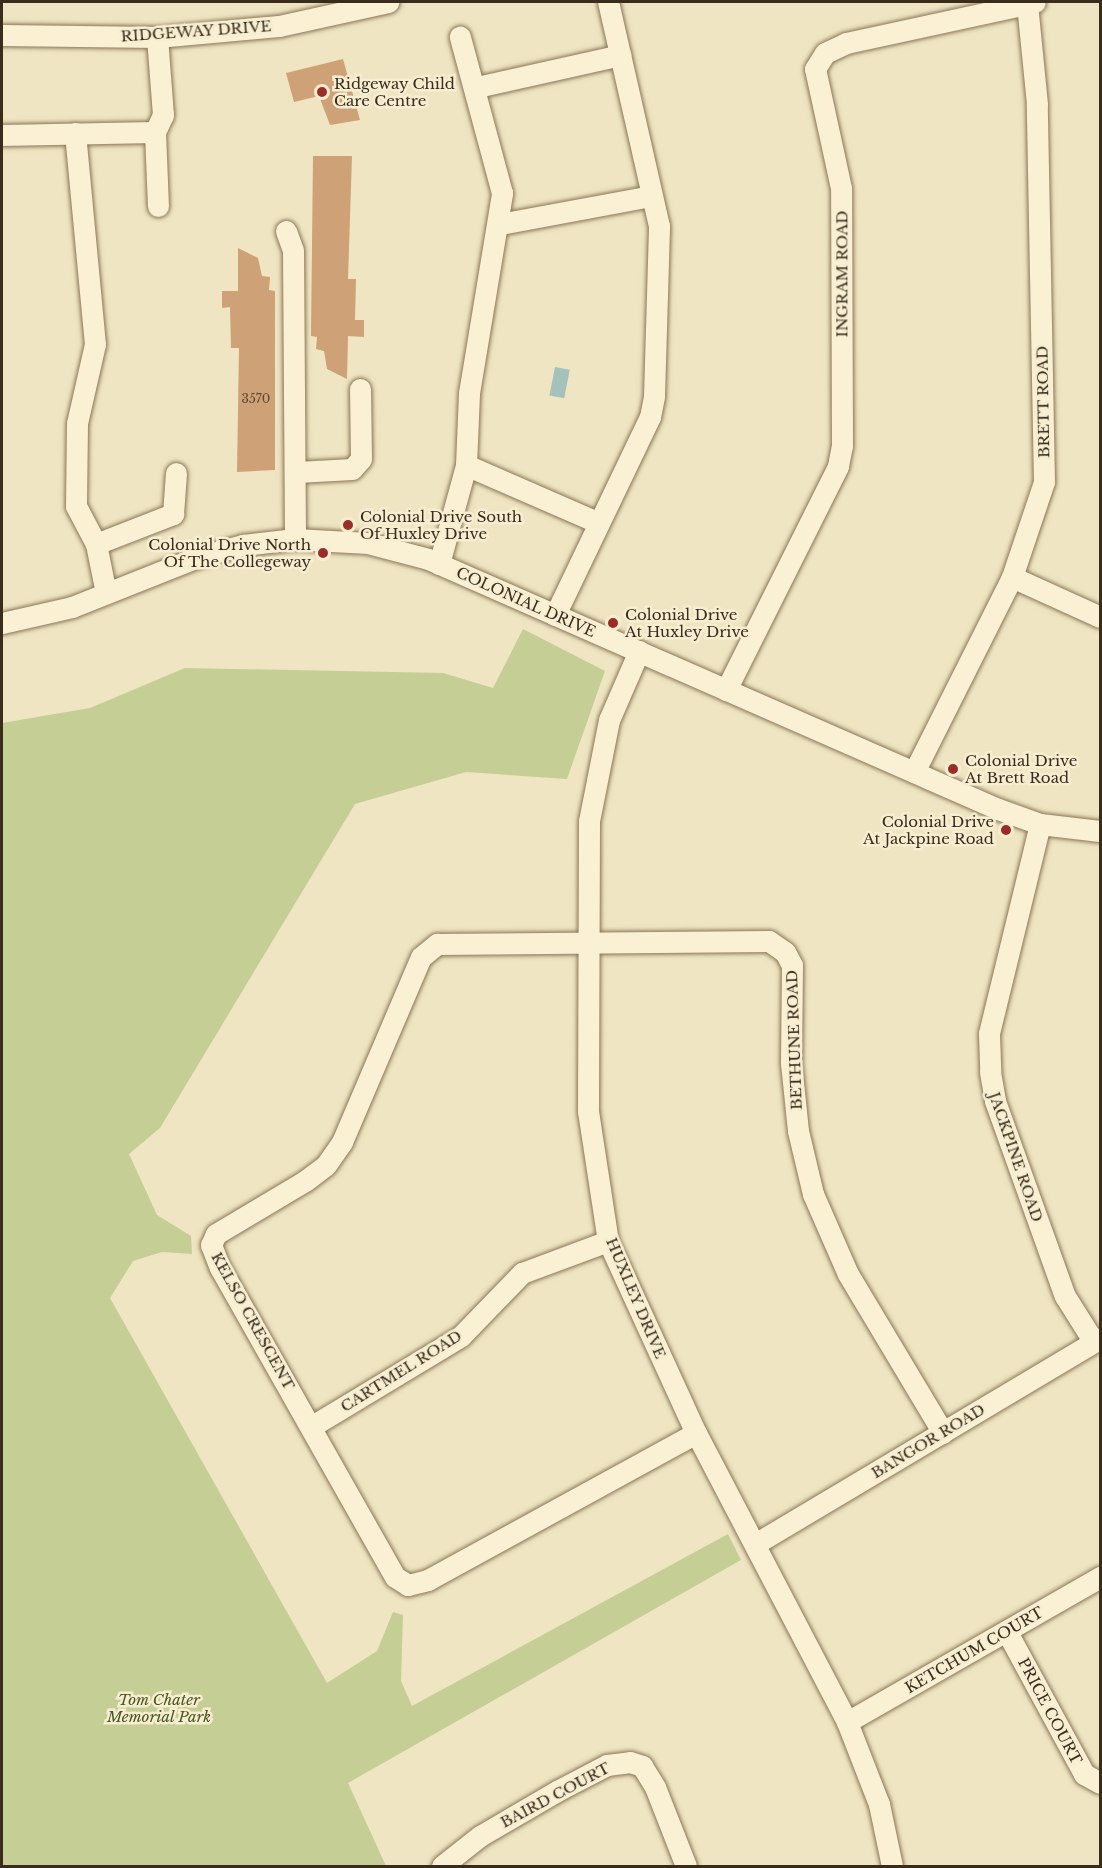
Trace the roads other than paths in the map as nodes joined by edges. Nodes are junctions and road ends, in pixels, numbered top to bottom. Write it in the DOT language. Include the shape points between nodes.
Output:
graph roads {
  1 [pos="388,2"];
  2 [pos="608,2"];
  3 [pos="1031,2"];
  4 [pos="2,35"];
  5 [pos="157,37"];
  6 [pos="460,37"];
  7 [pos="620,55"];
  8 [pos="477,87"];
  9 [pos="154,132"];
  10 [pos="75,133"];
  11 [pos="2,135"];
  12 [pos="651,196"];
  13 [pos="158,206"];
  14 [pos="500,224"];
  15 [pos="286,231"];
  16 [pos="360,389"];
  17 [pos="466,465"];
  18 [pos="297,472"];
  19 [pos="176,474"];
  20 [pos="597,522"];
  21 [pos="295,538"];
  22 [pos="96,544"];
  23 [pos="439,564"];
  24 [pos="1012,577"];
  25 [pos="106,593"];
  26 [pos="555,615"];
  27 [pos="1101,617"];
  28 [pos="2,623"];
  29 [pos="639,651"];
  30 [pos="726,690"];
  31 [pos="914,772"];
  32 [pos="1040,824"];
  33 [pos="1101,831"];
  34 [pos="593,941"];
  35 [pos="608,1241"];
  36 [pos="1096,1338"];
  37 [pos="312,1426"];
  38 [pos="696,1433"];
  39 [pos="943,1433"];
  40 [pos="755,1544"];
  41 [pos="1101,1577"];
  42 [pos="1007,1632"];
  43 [pos="847,1722"];
  44 [pos="1101,1783"];
  45 [pos="442,1866"];
  46 [pos="686,1866"];
  47 [pos="892,1866"];
  1 -- 5 [label="street, RIDGEWAY DRIVE" via="279,26"];
  2 -- 7 [label="street"];
  3 -- 24 [label="street, BRETT ROAD" via="1037,104 1044,482"];
  3 -- 30 [label="street, INGRAM ROAD" via="846,43 825,53 815,69 841,188 842,446 838,466"];
  4 -- 5 [label="street, RIDGEWAY DRIVE"];
  5 -- 9 [label="street" via="162,116"];
  6 -- 8 [label="street"];
  7 -- 8 [label="street"];
  7 -- 12 [label="street"];
  8 -- 14 [label="street" via="502,193"];
  9 -- 10 [label="street"];
  9 -- 13 [label="street"];
  10 -- 11 [label="street"];
  10 -- 22 [label="street" via="95,344 77,423 76,506"];
  12 -- 14 [label="street"];
  12 -- 20 [label="street" via="659,226 654,396 650,417"];
  14 -- 17 [label="street" via="469,393"];
  15 -- 18 [label="street" via="293,250"];
  16 -- 18 [label="street" via="361,459 352,469"];
  17 -- 20 [label="street"];
  17 -- 23 [label="street"];
  18 -- 21 [label="street"];
  19 -- 22 [label="street" via="172,514"];
  20 -- 26 [label="street"];
  21 -- 23 [label="street, COLONIAL DRIVE" via="368,543"];
  21 -- 25 [label="street, COLONIAL DRIVE" via="219,550"];
  22 -- 25 [label="street"];
  23 -- 26 [label="street, COLONIAL DRIVE"];
  24 -- 27 [label="street"];
  24 -- 31 [label="street, BRETT ROAD"];
  25 -- 28 [label="street, COLONIAL DRIVE"];
  26 -- 29 [label="street, COLONIAL DRIVE"];
  29 -- 30 [label="street, COLONIAL DRIVE"];
  29 -- 34 [label="street, HUXLEY DRIVE" via="595,770 589,822"];
  30 -- 31 [label="street, COLONIAL DRIVE"];
  31 -- 32 [label="street, COLONIAL DRIVE"];
  32 -- 33 [label="street, COLONIAL DRIVE"];
  32 -- 36 [label="street, JACKPINE ROAD" via="989,1034 990,1072 995,1101 1065,1296"];
  34 -- 35 [label="street, HUXLEY DRIVE" via="588,1111"];
  34 -- 37 [label="street, KELSO CRESCENT" via="437,944 421,957 342,1142 326,1165 216,1234 211,1245 220,1268"];
  34 -- 39 [label="street, BETHUNE ROAD" via="769,941 785,952 792,965 798,1131 813,1194 848,1274"];
  35 -- 37 [label="street, CARTMEL ROAD" via="522,1273 461,1336"];
  35 -- 38 [label="street, HUXLEY DRIVE"];
  36 -- 39 [label="street, BANGOR ROAD"];
  37 -- 38 [label="street, KELSO CRESCENT" via="395,1577 408,1585 428,1580"];
  38 -- 40 [label="street, HUXLEY DRIVE"];
  39 -- 40 [label="street, BANGOR ROAD"];
  40 -- 43 [label="street, HUXLEY DRIVE"];
  41 -- 42 [label="street, KETCHUM COURT"];
  42 -- 43 [label="street, KETCHUM COURT"];
  42 -- 44 [label="street, PRICE COURT" via="1084,1774"];
  43 -- 47 [label="street, HUXLEY DRIVE" via="879,1804"];
  45 -- 46 [label="street, BAIRD COURT" via="480,1836 557,1791 607,1765 630,1762 642,1766 655,1787"];
}
